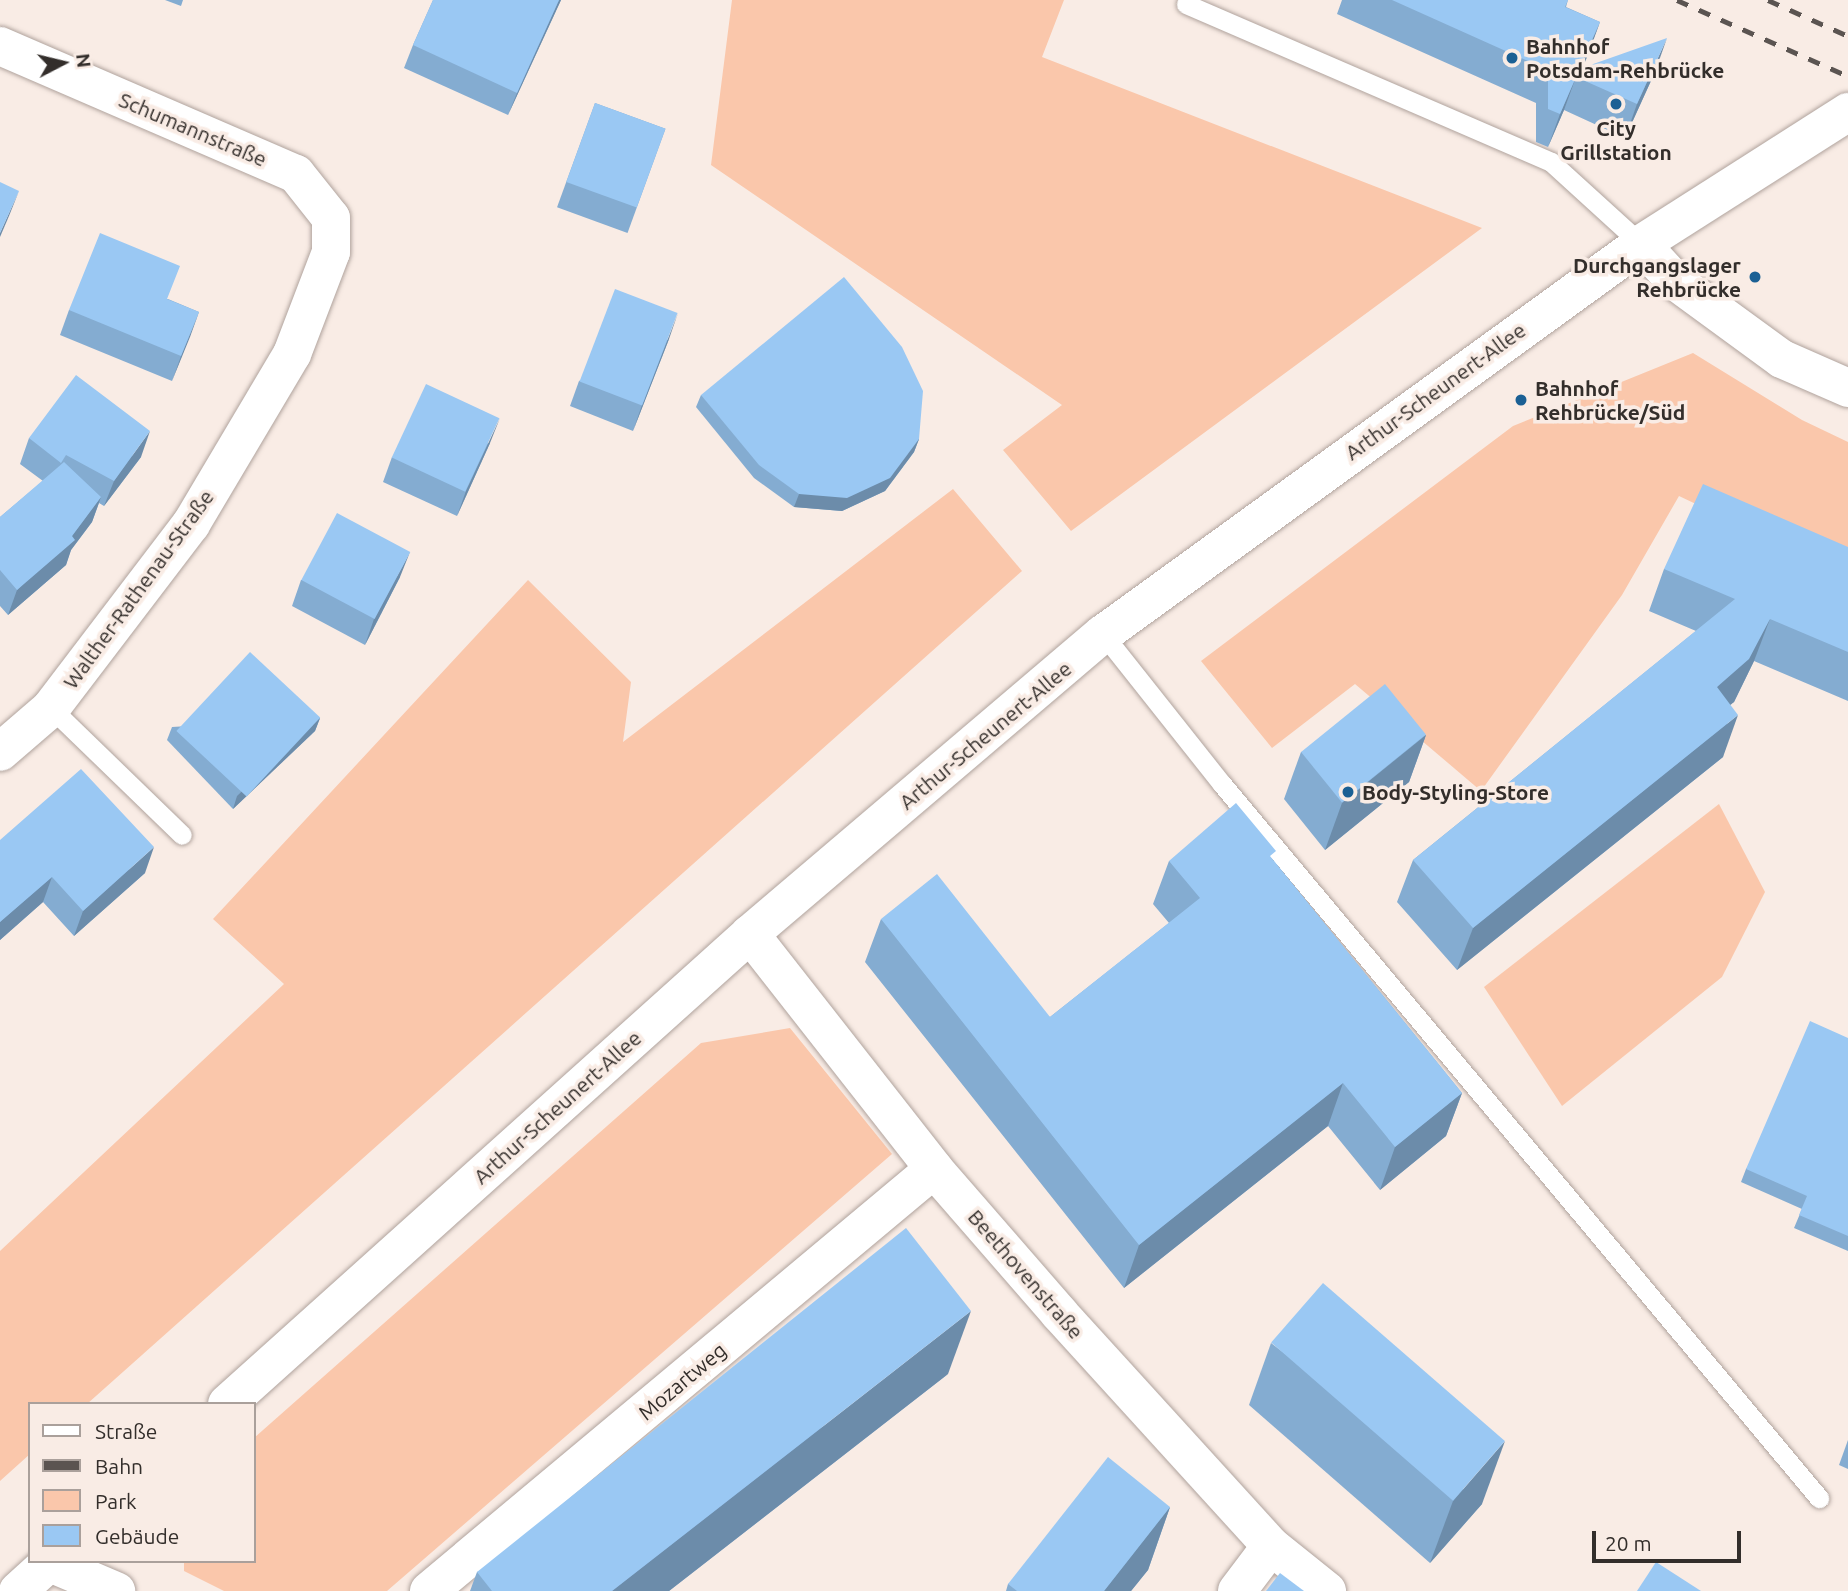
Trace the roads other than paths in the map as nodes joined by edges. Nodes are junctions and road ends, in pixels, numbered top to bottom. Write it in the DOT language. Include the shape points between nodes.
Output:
graph roads {
  1 [pos="1186,4"];
  2 [pos="0,46"];
  3 [pos="1848,112"];
  4 [pos="331,218"];
  5 [pos="1641,244"];
  6 [pos="1848,388"];
  7 [pos="1103,634"];
  8 [pos="51,708"];
  9 [pos="0,752"];
  10 [pos="182,835"];
  11 [pos="750,934"];
  12 [pos="934,1169"];
  13 [pos="229,1402"];
  14 [pos="1819,1498"];
  15 [pos="1271,1546"];
  16 [pos="50,1563"];
  17 [pos="53,1563"];
  18 [pos="18,1591"];
  19 [pos="116,1591"];
  20 [pos="429,1591"];
  21 [pos="1237,1591"];
  22 [pos="1327,1591"];
  1 -- 5 [label="lane" via="1551,162"];
  2 -- 4 [label="street, Schumannstraße" via="296,174"];
  3 -- 5 [label="street, Arthur-Scheunert-Allee"];
  4 -- 8 [label="street, Walther-Rathenau-Straße" via="331,252 292,354 191,524"];
  5 -- 6 [label="street" via="1675,281 1782,359"];
  5 -- 7 [label="street, Arthur-Scheunert-Allee"];
  7 -- 11 [label="street, Arthur-Scheunert-Allee"];
  7 -- 14 [label="lane" via="1222,784"];
  8 -- 9 [label="street, Walther-Rathenau-Straße"];
  8 -- 10 [label="lane"];
  11 -- 12 [label="street, Beethovenstraße"];
  11 -- 13 [label="street, Arthur-Scheunert-Allee"];
  12 -- 15 [label="street, Beethovenstraße"];
  12 -- 20 [label="street, Mozartweg"];
  15 -- 21 [label="street"];
  15 -- 22 [label="street, Beethovenstraße"];
  16 -- 18 [label="street"];
  17 -- 19 [label="street"];
}
